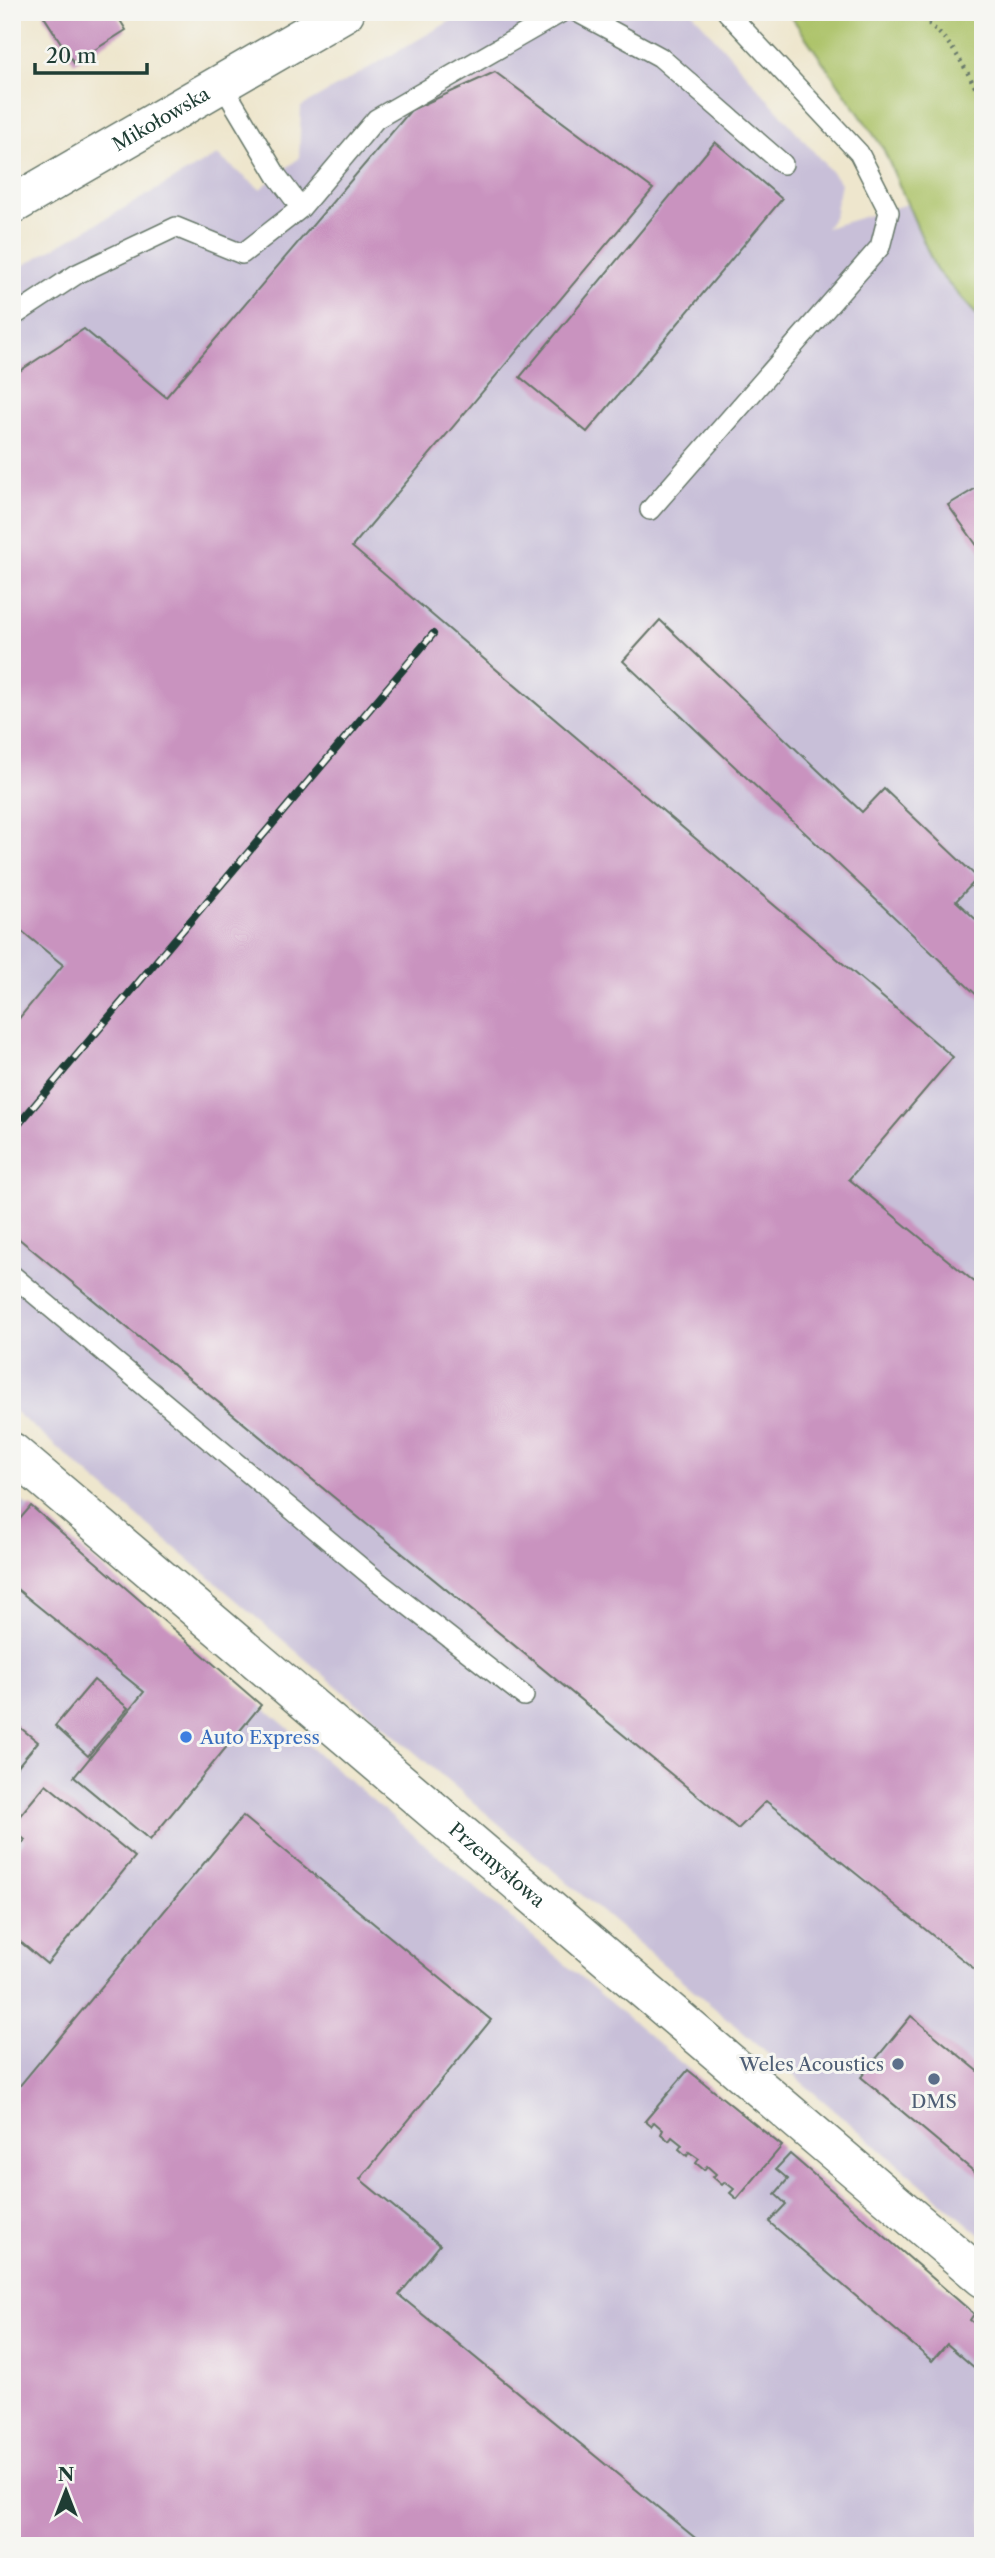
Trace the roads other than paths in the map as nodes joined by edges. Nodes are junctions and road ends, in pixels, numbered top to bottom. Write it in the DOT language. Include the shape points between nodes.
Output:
graph roads {
  1 [pos="562,12"];
  2 [pos="577,12"];
  3 [pos="727,12"];
  4 [pos="335,15"];
  5 [pos="222,84"];
  6 [pos="783,164"];
  7 [pos="12,205"];
  8 [pos="301,208"];
  9 [pos="12,317"];
  10 [pos="650,510"];
  11 [pos="12,1275"];
  12 [pos="12,1452"];
  13 [pos="524,1696"];
  14 [pos="983,2278"];
  1 -- 8 [label="lane" via="376,119"];
  2 -- 6 [label="lane" via="660,57"];
  3 -- 10 [label="lane" via="859,153 889,212 880,247"];
  4 -- 5 [label="street, Mikołowska"];
  5 -- 7 [label="street, Mikołowska"];
  5 -- 8 [label="lane"];
  8 -- 9 [label="lane" via="242,254 177,227 77,274"];
  11 -- 13 [label="lane" via="376,1580"];
  12 -- 14 [label="street, Przemysłowa"];
}
